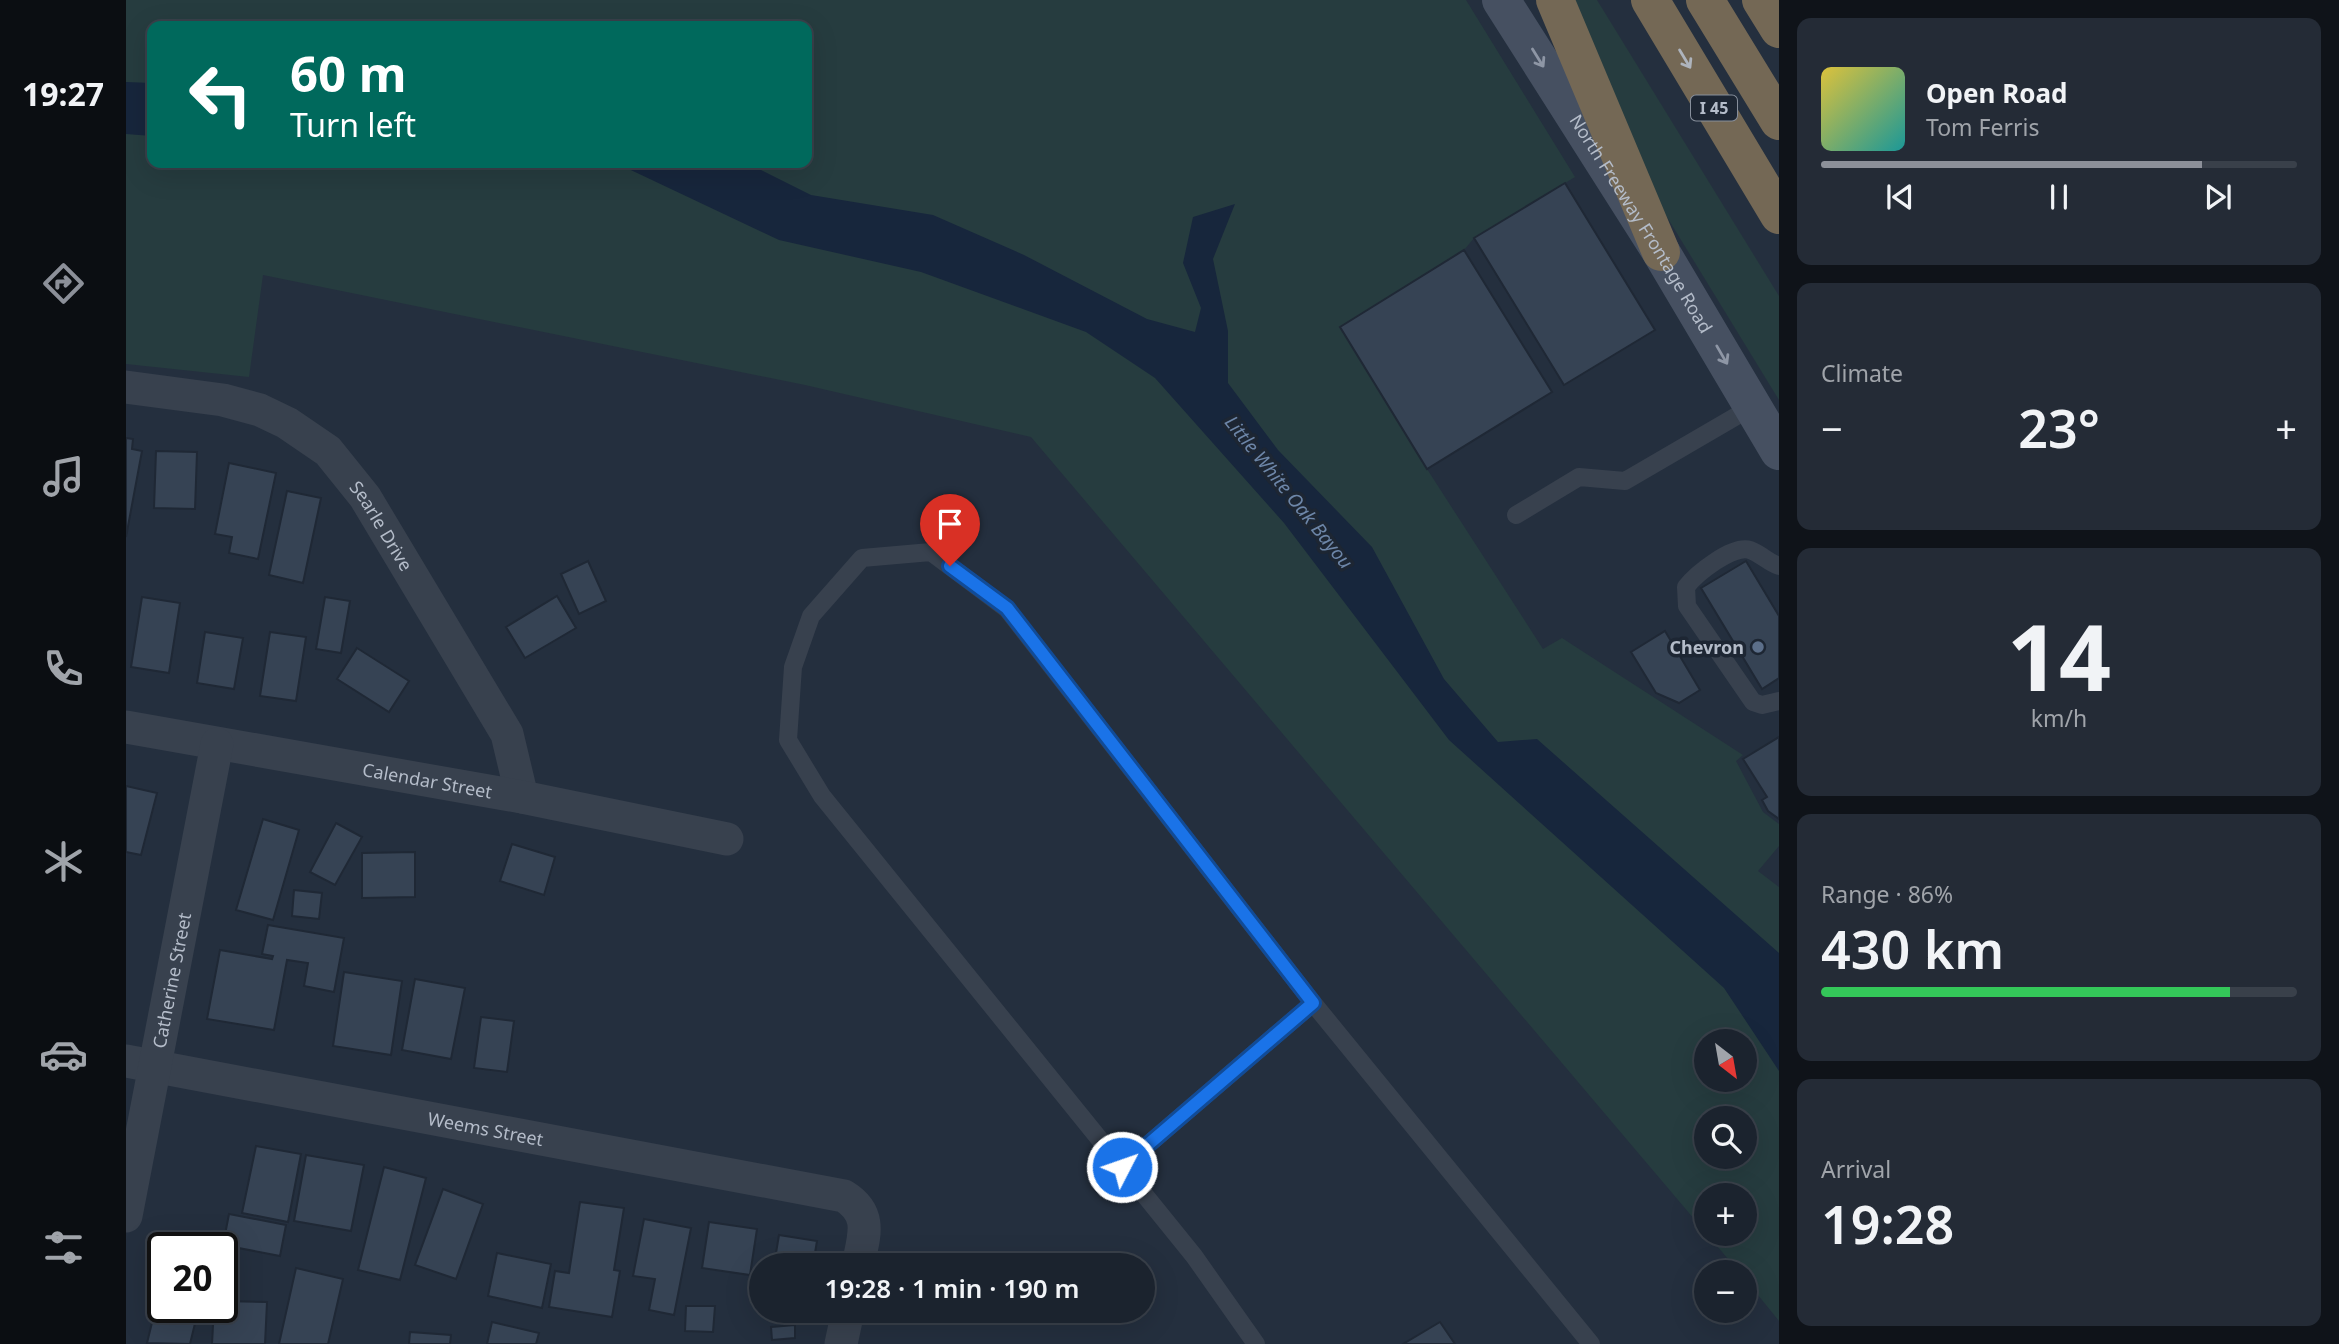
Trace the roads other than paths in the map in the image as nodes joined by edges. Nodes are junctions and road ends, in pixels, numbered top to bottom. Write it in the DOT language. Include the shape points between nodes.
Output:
graph roads {
  1 [pos="1501,0"];
  2 [pos="1555,0"];
  3 [pos="1650,0"];
  4 [pos="1705,0"];
  5 [pos="1761,0"];
  6 [pos="1779,29"];
  7 [pos="1779,121"];
  8 [pos="1779,215"];
  9 [pos="1661,251"];
  10 [pos="126,387"];
  11 [pos="1752,407"];
  12 [pos="1779,451"];
  13 [pos="1516,515"];
  14 [pos="1779,567"];
  15 [pos="1779,702"];
  16 [pos="126,727"];
  17 [pos="217,744"];
  18 [pos="523,797"];
  19 [pos="727,839"];
  20 [pos="1313,1003"];
  21 [pos="140,1064"];
  22 [pos="1122,1167"];
  23 [pos="126,1216"];
  24 [pos="860,1253"];
  25 [pos="845,1323"];
  26 [pos="841,1344"];
  27 [pos="1256,1344"];
  28 [pos="1591,1344"];
  1 -- 9 [label="main road, North Freeway Frontage Road, one-way"];
  2 -- 9 [label="highway"];
  3 -- 8 [label="highway, I 45, one-way"];
  4 -- 7 [label="highway"];
  5 -- 6 [label="highway"];
  9 -- 11 [label="main road, North Freeway Frontage Road, one-way"];
  10 -- 18 [label="street, Searle Drive" via="223,400 260,410 328,451 365,497 507,734"];
  11 -- 12 [label="main road, North Freeway Frontage Road"];
  11 -- 13 [label="lane" via="1625,481 1579,477"];
  14 -- 15 [label="lane" via="1749,549 1737,550 1695,574 1686,587 1688,606 1753,702"];
  16 -- 17 [label="street, Calendar Street"];
  17 -- 18 [label="street, Calendar Street"];
  17 -- 21 [label="street, Catherine Street"];
  18 -- 19 [label="street, Calendar Street"];
  20 -- 22 [label="lane"];
  20 -- 22 [label="lane" via="1007,608 931,552 862,558 811,616 793,667 788,740 822,796"];
  20 -- 28 [label="lane"];
  21 -- 23 [label="street, Catherine Street"];
  21 -- 24 [label="street, Weems Street" via="844,1196 862,1212"];
  22 -- 27 [label="lane" via="1194,1256"];
  25 -- 26 [label="street"];
}
